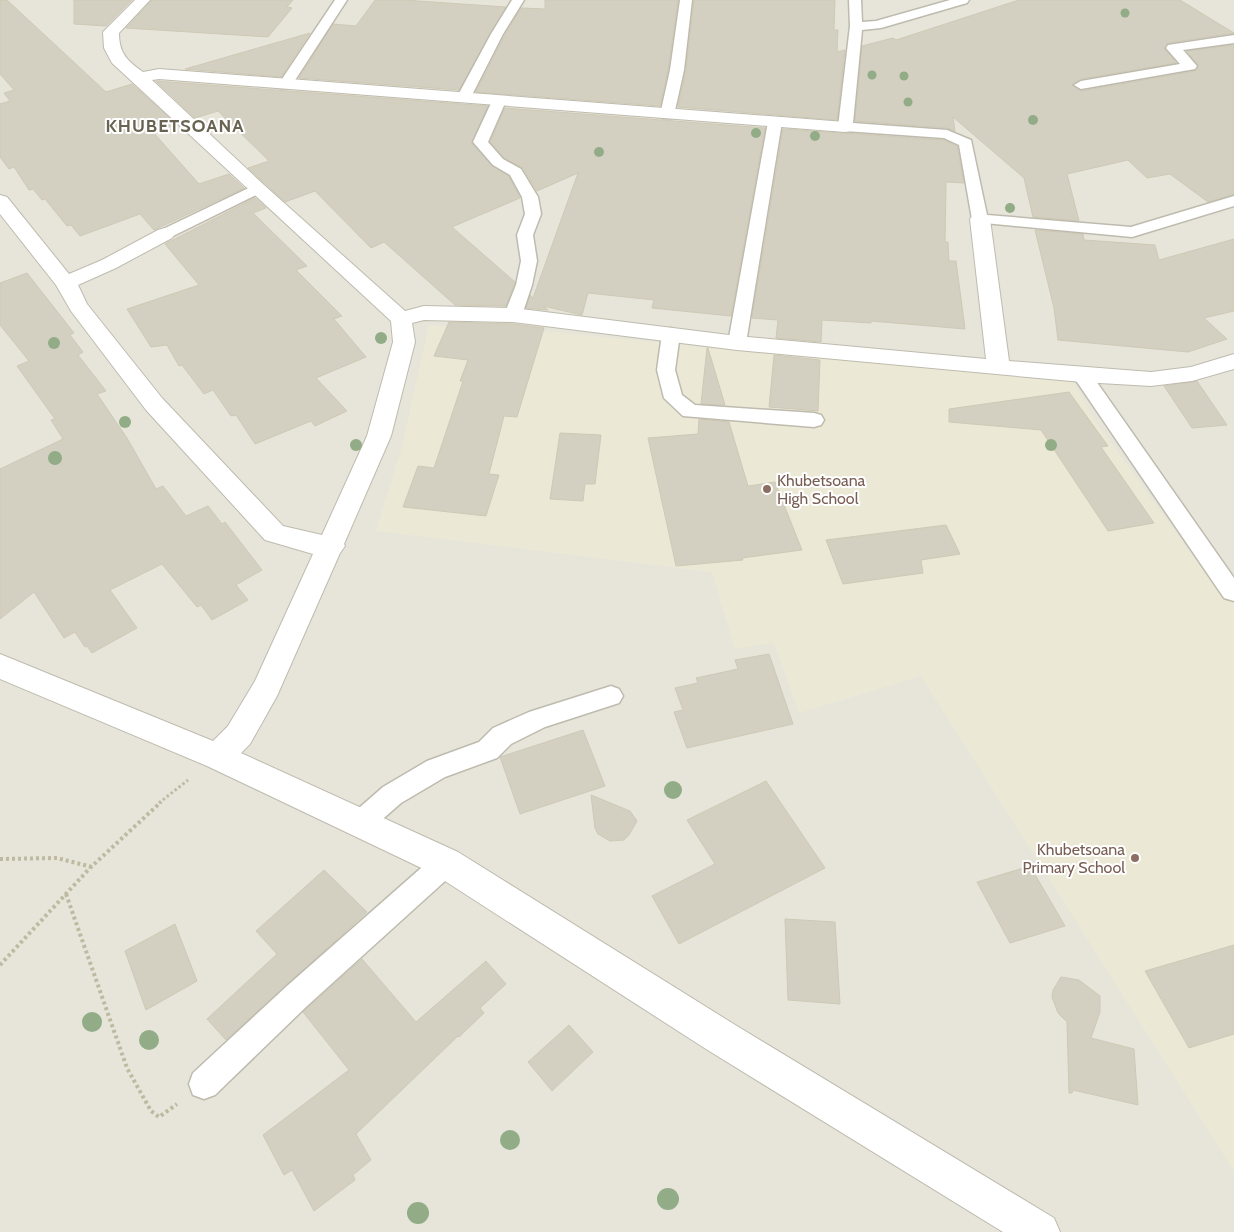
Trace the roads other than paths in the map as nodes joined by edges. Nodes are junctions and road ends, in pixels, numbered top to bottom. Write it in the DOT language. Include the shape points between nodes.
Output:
graph roads {
  1 [pos="144,0"];
  2 [pos="341,0"];
  3 [pos="518,0"];
  4 [pos="686,0"];
  5 [pos="855,0"];
  6 [pos="963,0"];
  7 [pos="856,26"];
  8 [pos="1234,39"];
  9 [pos="140,78"];
  10 [pos="286,85"];
  11 [pos="1081,85"];
  12 [pos="464,97"];
  13 [pos="499,100"];
  14 [pos="667,115"];
  15 [pos="775,122"];
  16 [pos="845,127"];
  17 [pos="257,189"];
  18 [pos="0,201"];
  19 [pos="1234,201"];
  20 [pos="980,220"];
  21 [pos="165,234"];
  22 [pos="66,283"];
  23 [pos="513,316"];
  24 [pos="401,319"];
  25 [pos="671,334"];
  26 [pos="737,343"];
  27 [pos="1234,361"];
  28 [pos="998,366"];
  29 [pos="1082,375"];
  30 [pos="814,420"];
  31 [pos="332,546"];
  32 [pos="1234,592"];
  33 [pos="0,666"];
  34 [pos="611,696"];
  35 [pos="218,757"];
  36 [pos="360,823"];
  37 [pos="446,863"];
  38 [pos="204,1084"];
  39 [pos="1040,1232"];
  1 -- 9 [label="street" via="111,32 110,44 123,66"];
  2 -- 10 [label="lane"];
  3 -- 12 [label="lane"];
  4 -- 14 [label="lane" via="677,70"];
  5 -- 7 [label="lane"];
  6 -- 7 [label="lane" via="877,25"];
  7 -- 16 [label="lane"];
  8 -- 11 [label="lane" via="1173,48 1190,66"];
  9 -- 10 [label="street" via="159,74"];
  9 -- 17 [label="street"];
  10 -- 12 [label="street"];
  12 -- 13 [label="street"];
  13 -- 14 [label="street"];
  13 -- 23 [label="lane" via="480,142 498,162 516,172 530,197 533,214 525,235 528,261 524,285"];
  14 -- 15 [label="street"];
  15 -- 16 [label="street"];
  15 -- 26 [label="lane"];
  16 -- 20 [label="lane" via="947,134 959,138 966,143"];
  17 -- 21 [label="lane"];
  17 -- 24 [label="street"];
  18 -- 22 [label="street"];
  19 -- 20 [label="lane" via="1132,232"];
  20 -- 28 [label="street"];
  21 -- 22 [label="street"];
  22 -- 31 [label="street" via="78,306 154,404 274,533"];
  23 -- 24 [label="street" via="424,313"];
  23 -- 25 [label="street"];
  24 -- 31 [label="street" via="404,342 379,436"];
  25 -- 26 [label="street"];
  25 -- 30 [label="lane" via="666,370 673,398 690,411"];
  26 -- 28 [label="street"];
  27 -- 29 [label="street" via="1192,374 1151,379"];
  28 -- 29 [label="street"];
  29 -- 32 [label="lane"];
  31 -- 35 [label="street" via="267,687 239,735"];
  33 -- 35 [label="street"];
  34 -- 36 [label="lane" via="538,718 502,736 488,750 436,769 392,795"];
  35 -- 36 [label="street"];
  36 -- 37 [label="street"];
  37 -- 38 [label="lane"];
  37 -- 39 [label="street" via="719,1036"];
}
